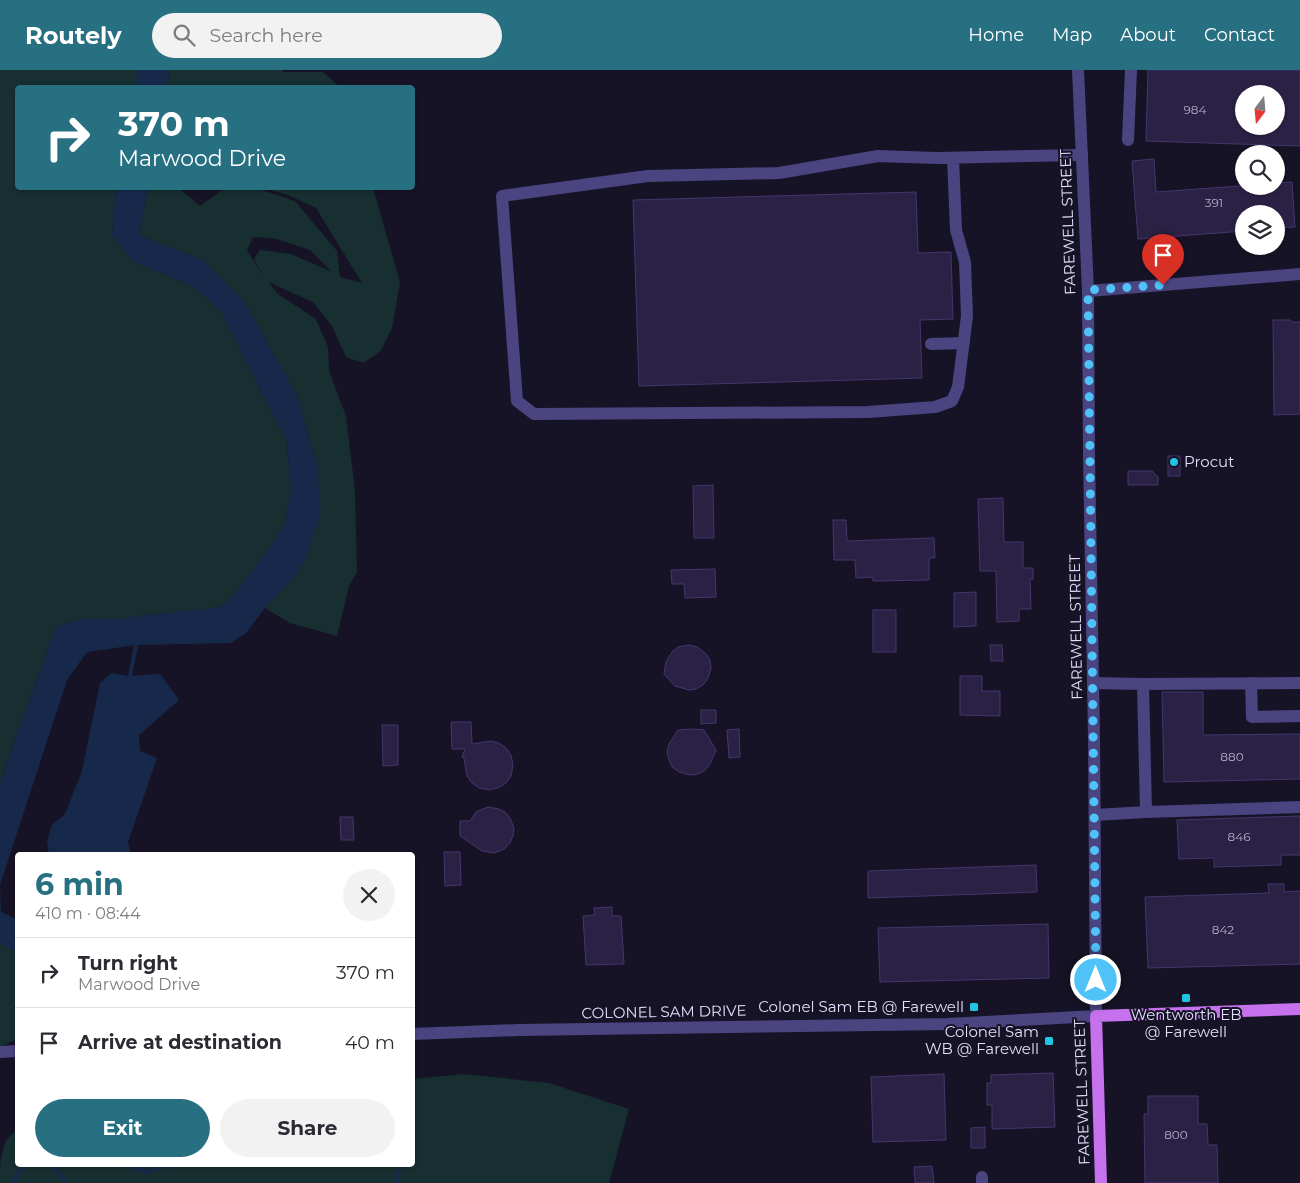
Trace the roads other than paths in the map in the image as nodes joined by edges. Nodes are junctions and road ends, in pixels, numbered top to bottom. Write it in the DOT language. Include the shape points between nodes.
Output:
graph roads {
  1 [pos="1078,70"];
  2 [pos="1131,70"];
  3 [pos="1128,140"];
  4 [pos="1082,155"];
  5 [pos="953,158"];
  6 [pos="1300,274"];
  7 [pos="1088,290"];
  8 [pos="964,343"];
  9 [pos="931,344"];
  10 [pos="1093,683"];
  11 [pos="1251,683"];
  12 [pos="1300,683"];
  13 [pos="1143,684"];
  14 [pos="1300,716"];
  15 [pos="1300,807"];
  16 [pos="1146,812"];
  17 [pos="1095,815"];
  18 [pos="1300,1008"];
  19 [pos="1096,1016"];
  20 [pos="415,1034"];
  21 [pos="1101,1183"];
  1 -- 4 [label="street, FAREWELL STREET"];
  2 -- 3 [label="street"];
  4 -- 5 [label="street"];
  4 -- 7 [label="street, FAREWELL STREET"];
  5 -- 8 [label="street" via="956,230 965,262 967,316"];
  5 -- 8 [label="street" via="878,156 779,173 648,176 502,196 517,402 534,414 868,412 934,407 952,401 958,387"];
  6 -- 7 [label="street"];
  7 -- 10 [label="street, FAREWELL STREET"];
  8 -- 9 [label="street"];
  10 -- 13 [label="street"];
  10 -- 17 [label="street, FAREWELL STREET"];
  11 -- 12 [label="street"];
  11 -- 13 [label="street"];
  11 -- 14 [label="street" via="1252,717"];
  13 -- 16 [label="street"];
  15 -- 16 [label="street"];
  16 -- 17 [label="street"];
  17 -- 19 [label="street, FAREWELL STREET"];
  18 -- 19 [label="main road"];
  19 -- 20 [label="street, COLONEL SAM DRIVE" via="948,1024"];
  19 -- 21 [label="main road, FAREWELL STREET"];
}
